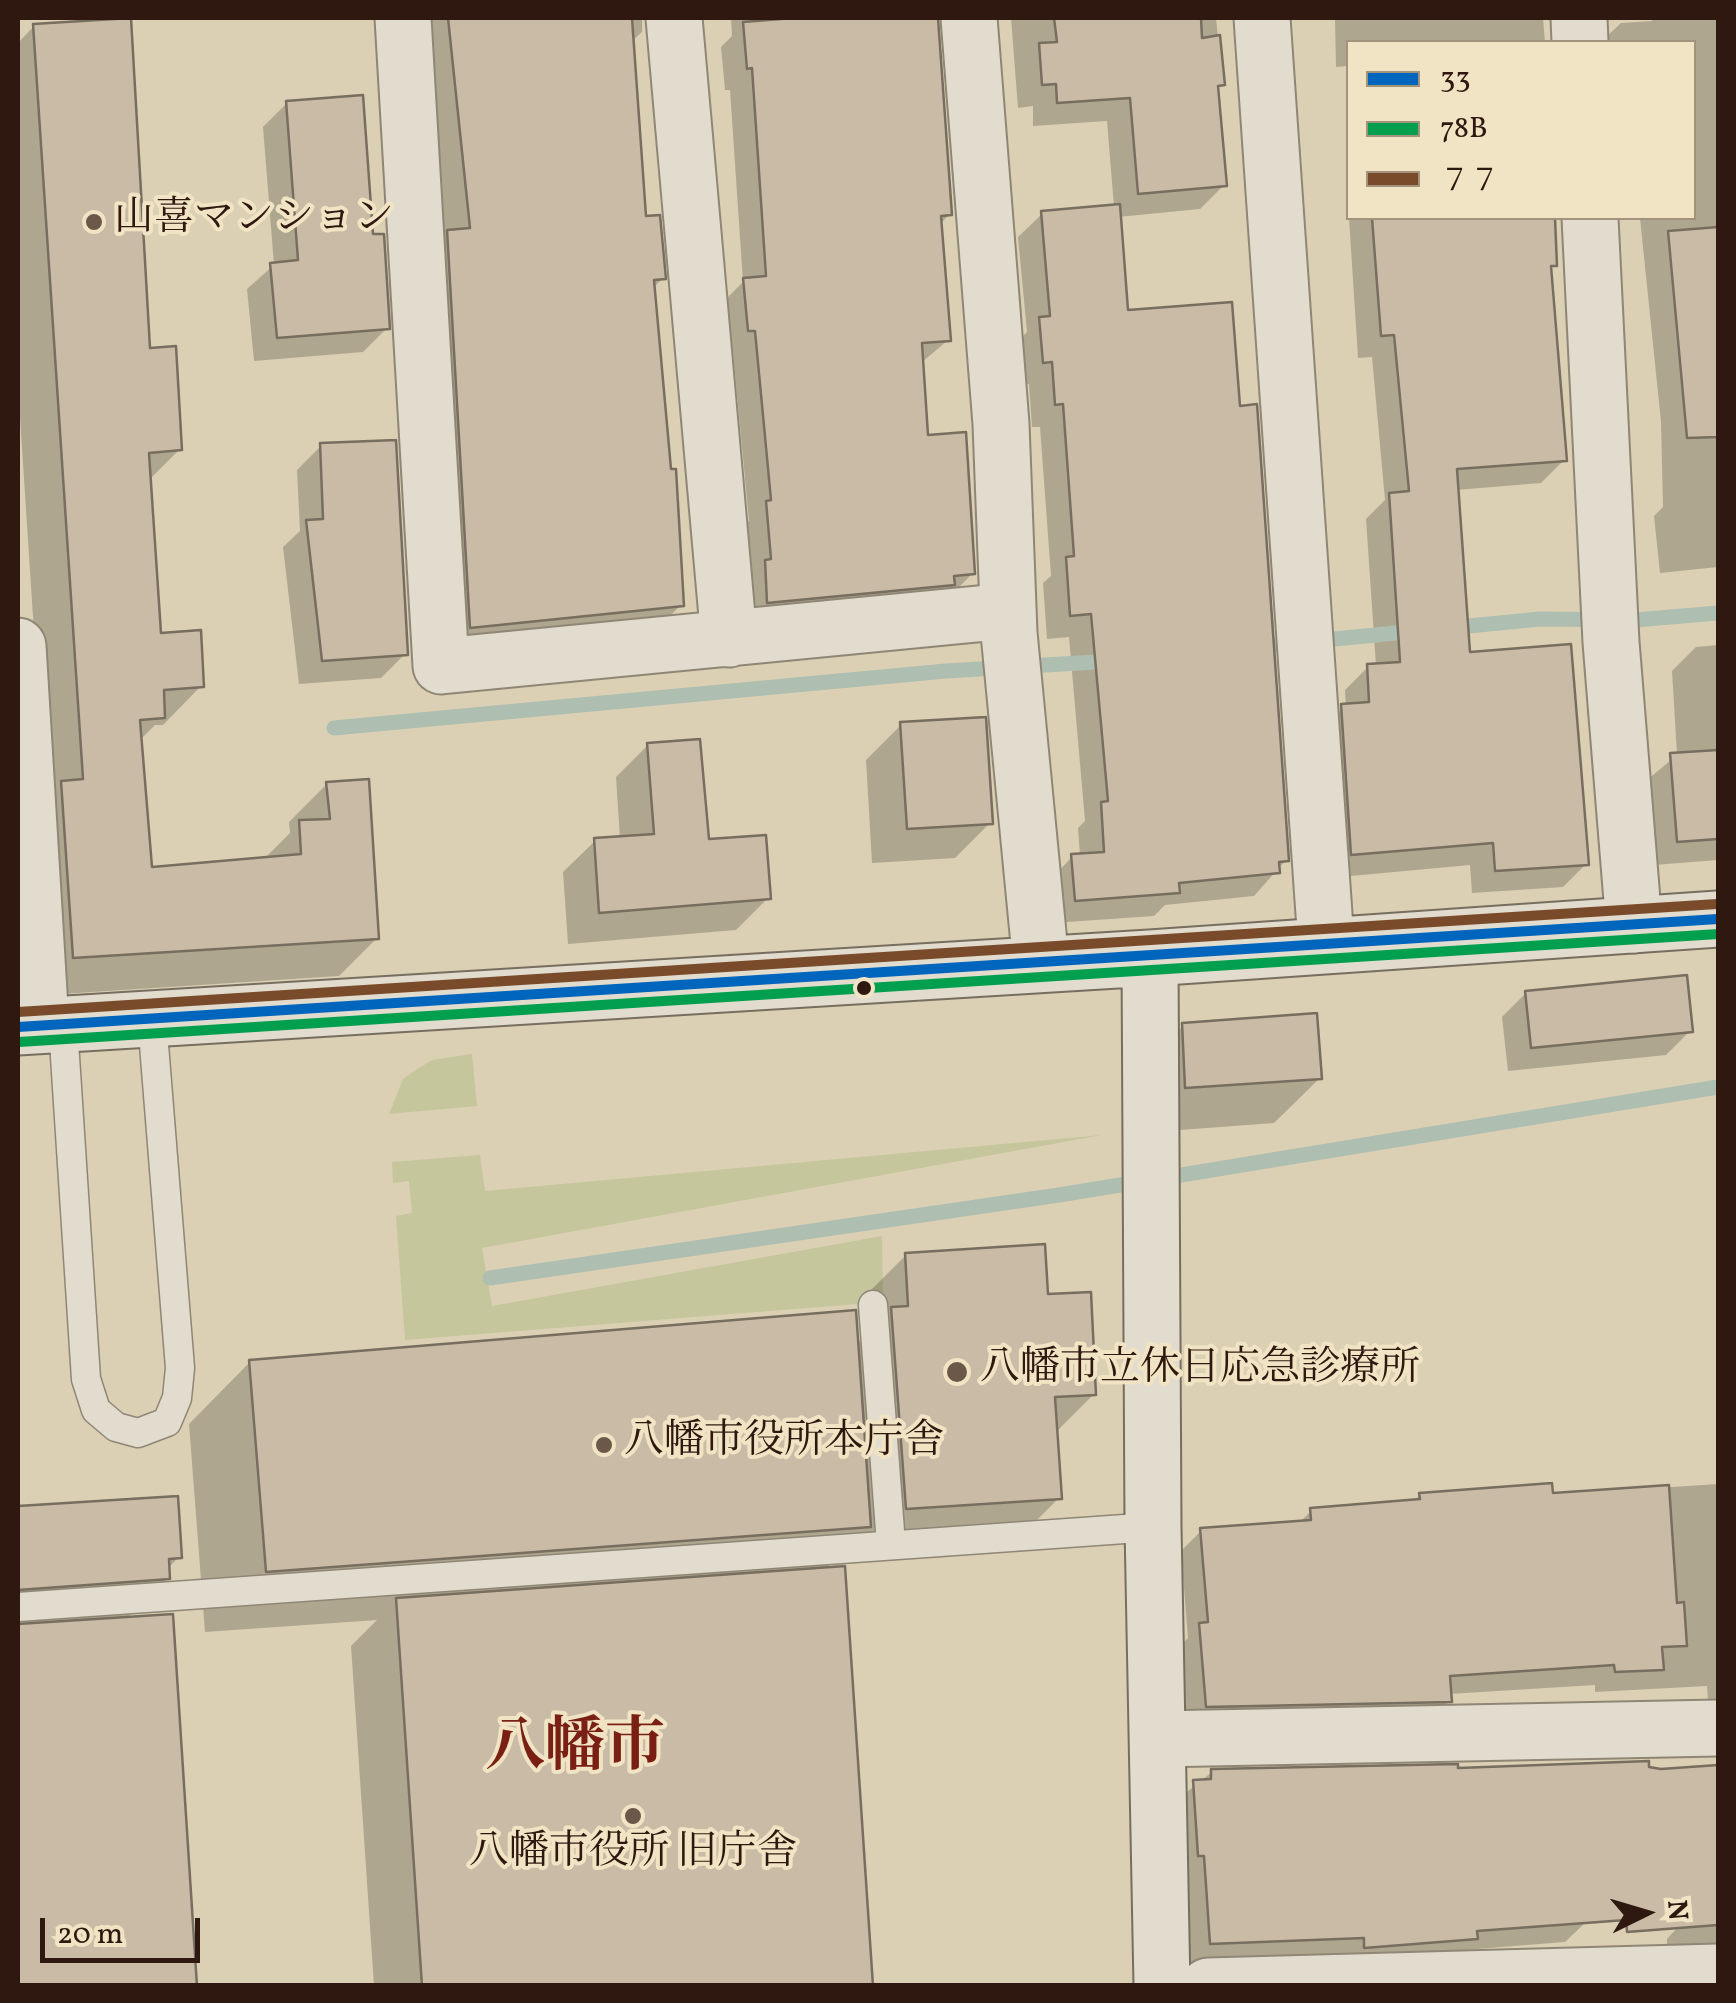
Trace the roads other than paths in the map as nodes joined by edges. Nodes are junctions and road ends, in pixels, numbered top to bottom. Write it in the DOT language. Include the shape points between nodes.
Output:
graph roads {
  1 [pos="403,18"];
  2 [pos="674,18"];
  3 [pos="969,18"];
  4 [pos="1262,18"];
  5 [pos="1590,220"];
  6 [pos="729,638"];
  7 [pos="1011,643"];
  8 [pos="18,646"];
  9 [pos="1718,919"];
  10 [pos="1634,925"];
  11 [pos="1326,943"];
  12 [pos="1150,958"];
  13 [pos="1041,964"];
  14 [pos="152,1020"];
  15 [pos="40,1026"];
  16 [pos="873,1306"];
  17 [pos="1152,1526"];
  18 [pos="891,1544"];
  19 [pos="18,1607"];
  20 [pos="1718,1728"];
  21 [pos="1158,1739"];
  22 [pos="1718,1972"];
  23 [pos="1162,1986"];
  24 [pos="1208,1986"];
  1 -- 6 [label="street" via="441,666"];
  2 -- 6 [label="street"];
  3 -- 7 [label="street"];
  4 -- 11 [label="street"];
  5 -- 10 [label="street" via="1611,642"];
  6 -- 7 [label="street"];
  7 -- 13 [label="street"];
  8 -- 15 [label="street"];
  9 -- 10 [label="street"];
  10 -- 11 [label="street"];
  11 -- 12 [label="street"];
  12 -- 13 [label="street"];
  12 -- 17 [label="street"];
  13 -- 14 [label="street"];
  14 -- 15 [label="street"];
  14 -- 15 [label="lane" via="180,1368 167,1422 138,1433 116,1427 96,1410 86,1380"];
  16 -- 18 [label="lane"];
  17 -- 18 [label="lane"];
  17 -- 21 [label="street"];
  18 -- 19 [label="lane"];
  20 -- 21 [label="street"];
  21 -- 23 [label="street"];
  22 -- 24 [label="street"];
}
